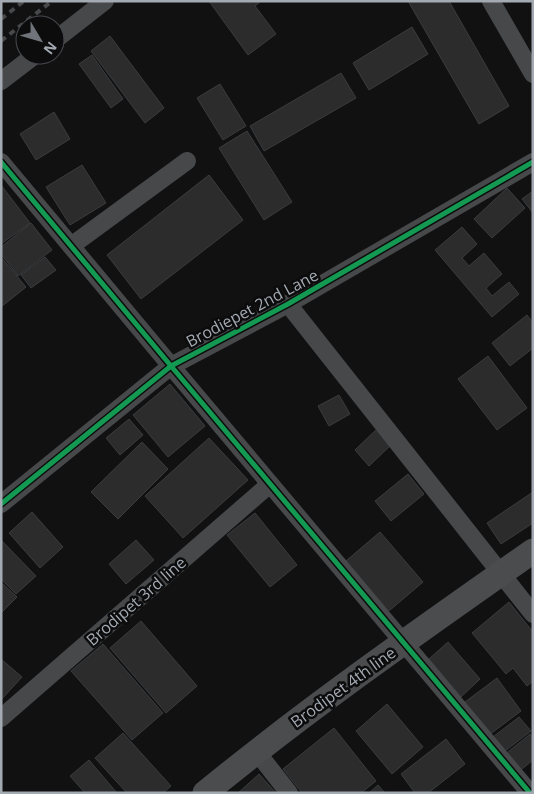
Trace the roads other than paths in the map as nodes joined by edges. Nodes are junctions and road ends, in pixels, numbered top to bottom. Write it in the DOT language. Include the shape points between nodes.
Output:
graph roads {
  1 [pos="105,1"];
  2 [pos="491,1"];
  3 [pos="65,32"];
  4 [pos="22,65"];
  5 [pos="533,74"];
  6 [pos="1,81"];
  7 [pos="187,161"];
  8 [pos="1,162"];
  9 [pos="533,162"];
  10 [pos="71,246"];
  11 [pos="288,304"];
  12 [pos="170,366"];
  13 [pos="270,484"];
  14 [pos="1,504"];
  15 [pos="533,551"];
  16 [pos="501,574"];
  17 [pos="533,614"];
  18 [pos="404,643"];
  19 [pos="1,718"];
  20 [pos="256,751"];
  21 [pos="205,793"];
  22 [pos="289,793"];
  23 [pos="530,793"];
  1 -- 3 [label="street"];
  2 -- 5 [label="street"];
  4 -- 6 [label="street"];
  7 -- 10 [label="street"];
  8 -- 10 [label="street"];
  9 -- 11 [label="street, Brodiepet 2nd Lane"];
  10 -- 12 [label="street"];
  11 -- 12 [label="street, Brodiepet 2nd Lane"];
  11 -- 16 [label="street"];
  12 -- 13 [label="street"];
  12 -- 14 [label="street, Brodiepet 2nd Lane"];
  13 -- 18 [label="street"];
  13 -- 19 [label="street, Brodipet 3rd line"];
  15 -- 16 [label="street, Brodipet 4th line"];
  16 -- 17 [label="street"];
  16 -- 18 [label="street, Brodipet 4th line"];
  18 -- 20 [label="street, Brodipet 4th line"];
  18 -- 23 [label="street"];
  20 -- 21 [label="street, Brodipet 4th line"];
  20 -- 22 [label="street"];
}
